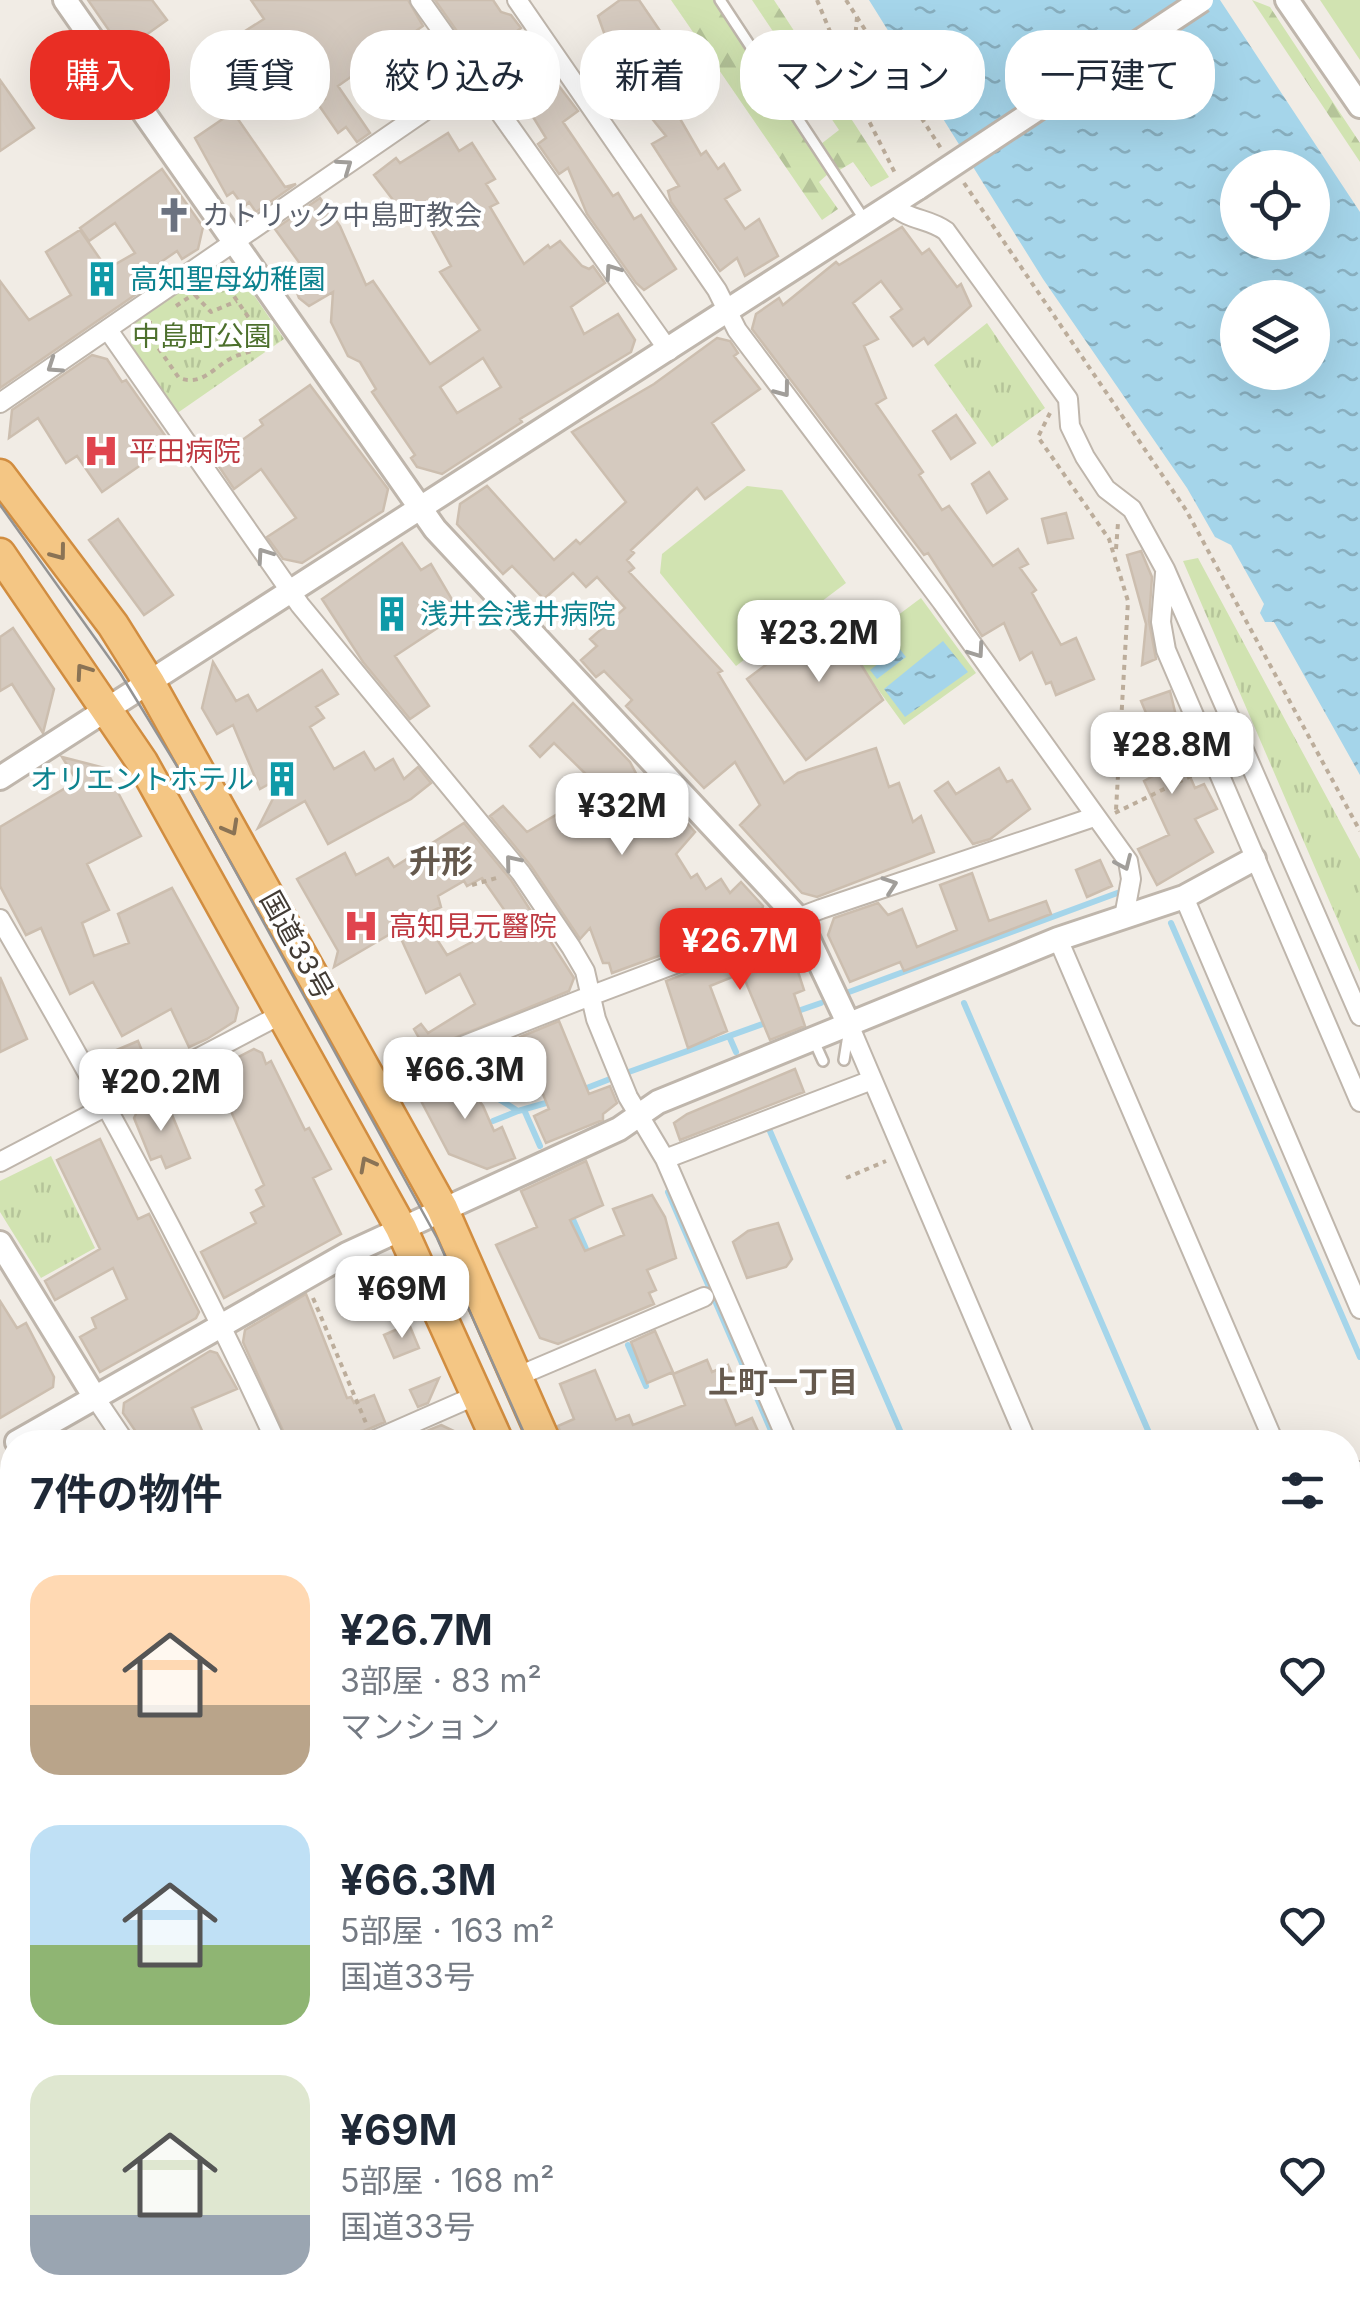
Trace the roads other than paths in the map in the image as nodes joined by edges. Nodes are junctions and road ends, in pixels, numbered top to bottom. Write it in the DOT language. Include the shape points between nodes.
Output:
graph roads {
  1 [pos="65,0"];
  2 [pos="420,0"];
  3 [pos="517,0"];
  4 [pos="720,0"];
  5 [pos="1202,0"];
  6 [pos="1287,0"];
  7 [pos="441,30"];
  8 [pos="1360,106"];
  9 [pos="412,120"];
  10 [pos="504,120"];
  11 [pos="904,192"];
  12 [pos="866,222"];
  13 [pos="236,241"];
  14 [pos="728,310"];
  15 [pos="108,330"];
  16 [pos="668,351"];
  17 [pos="0,403"];
  18 [pos="0,475"];
  19 [pos="421,508"];
  20 [pos="0,554"];
  21 [pos="1165,569"];
  22 [pos="291,592"];
  23 [pos="150,684"];
  24 [pos="110,710"];
  25 [pos="0,778"];
  26 [pos="1094,816"];
  27 [pos="1254,859"];
  28 [pos="1184,898"];
  29 [pos="1124,916"];
  30 [pos="0,919"];
  31 [pos="798,919"];
  32 [pos="1058,939"];
  33 [pos="590,996"];
  34 [pos="282,1014"];
  35 [pos="1360,1016"];
  36 [pos="850,1027"];
  37 [pos="844,1060"];
  38 [pos="872,1080"];
  39 [pos="378,1091"];
  40 [pos="1360,1102"];
  41 [pos="108,1106"];
  42 [pos="638,1115"];
  43 [pos="665,1159"];
  44 [pos="0,1162"];
  45 [pos="442,1208"];
  46 [pos="401,1228"];
  47 [pos="0,1243"];
  48 [pos="704,1297"];
  49 [pos="1360,1308"];
  50 [pos="221,1323"];
  51 [pos="516,1377"];
  52 [pos="477,1395"];
  53 [pos="94,1396"];
  54 [pos="38,1430"];
  55 [pos="118,1430"];
  56 [pos="270,1430"];
  57 [pos="399,1430"];
  58 [pos="493,1430"];
  59 [pos="540,1430"];
  60 [pos="783,1430"];
  61 [pos="1022,1430"];
  62 [pos="1269,1430"];
  1 -- 13 [label="street"];
  2 -- 7 [label="street"];
  3 -- 14 [label="street"];
  4 -- 12 [label="lane"];
  5 -- 11 [label="street, bridge"];
  6 -- 8 [label="street"];
  13 -- 9 [label="street, one-way"];
  16 -- 10 [label="street, one-way"];
  11 -- 12 [label="street"];
  11 -- 21 [label="street" via="903,215 946,232 1066,396 1070,426 1086,457 1132,509"];
  12 -- 14 [label="street"];
  13 -- 15 [label="street"];
  13 -- 19 [label="street"];
  14 -- 16 [label="street"];
  14 -- 26 [label="street, one-way"];
  15 -- 17 [label="street, one-way"];
  22 -- 15 [label="street, one-way"];
  16 -- 19 [label="street"];
  18 -- 23 [label="highway, 国道33号, one-way"];
  19 -- 22 [label="street"];
  19 -- 31 [label="street"];
  24 -- 20 [label="highway, 国道33号, one-way"];
  21 -- 27 [label="street" via="1166,650"];
  21 -- 35 [label="street"];
  22 -- 23 [label="street"];
  33 -- 22 [label="street, one-way" via="578,959 518,870"];
  23 -- 24 [label="street"];
  23 -- 39 [label="highway, 国道33号, one-way"];
  24 -- 25 [label="street"];
  24 -- 34 [label="highway, 国道33号"];
  26 -- 29 [label="street, one-way" via="1130,869"];
  31 -- 26 [label="street, one-way"];
  27 -- 28 [label="street"];
  27 -- 40 [label="street"];
  28 -- 29 [label="street"];
  28 -- 49 [label="street"];
  29 -- 32 [label="street"];
  30 -- 41 [label="street"];
  31 -- 33 [label="street"];
  31 -- 36 [label="street"];
  32 -- 36 [label="street"];
  32 -- 62 [label="street"];
  33 -- 39 [label="street" via="450,1050"];
  33 -- 42 [label="street"];
  34 -- 41 [label="street"];
  46 -- 34 [label="highway, 国道33号, one-way"];
  36 -- 37 [label="lane"];
  36 -- 38 [label="street"];
  36 -- 42 [label="street" via="818,1051 658,1102"];
  38 -- 43 [label="street"];
  38 -- 61 [label="street"];
  39 -- 45 [label="highway, 国道33号"];
  41 -- 44 [label="street"];
  41 -- 50 [label="street"];
  42 -- 43 [label="street"];
  42 -- 45 [label="street" via="619,1130"];
  43 -- 60 [label="street"];
  45 -- 46 [label="street"];
  45 -- 51 [label="highway, 国道33号"];
  46 -- 50 [label="street"];
  46 -- 52 [label="highway, 国道33号"];
  47 -- 53 [label="street"];
  48 -- 51 [label="street" via="677,1316"];
  50 -- 53 [label="street"];
  50 -- 56 [label="street"];
  51 -- 59 [label="highway, 国道33号"];
  52 -- 57 [label="street"];
  52 -- 58 [label="highway, 国道33号"];
  53 -- 54 [label="street"];
  53 -- 55 [label="street"];
}
